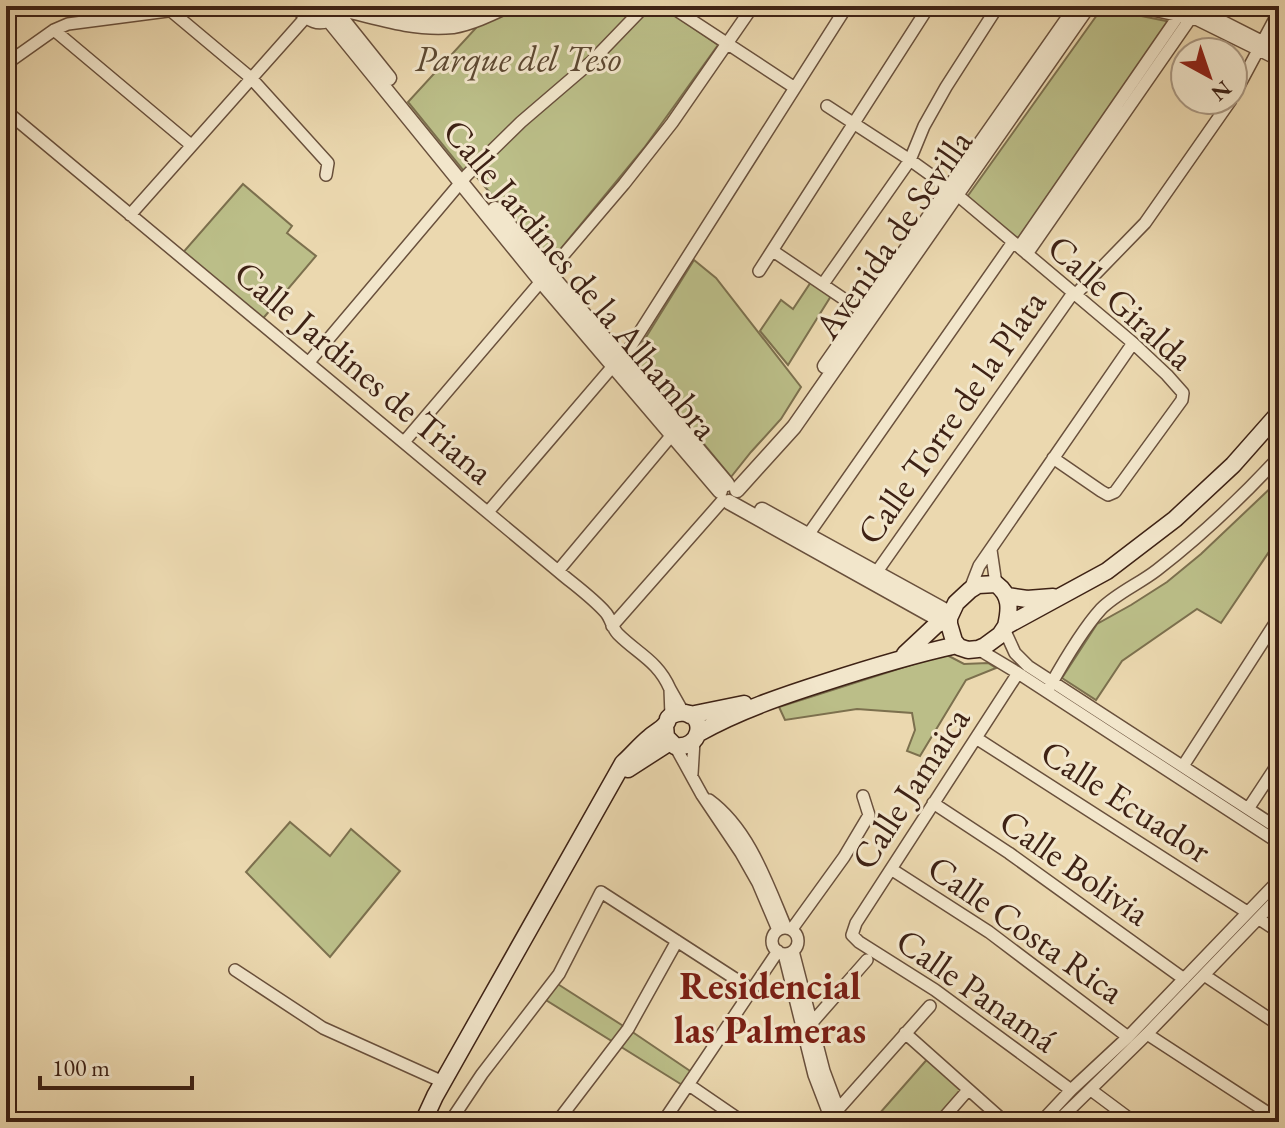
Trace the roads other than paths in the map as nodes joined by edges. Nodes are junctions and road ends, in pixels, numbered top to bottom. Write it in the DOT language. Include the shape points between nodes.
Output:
graph roads {
  1 [pos="206,6"];
  2 [pos="368,6"];
  3 [pos="485,6"];
  4 [pos="507,6"];
  5 [pos="645,6"];
  6 [pos="670,6"];
  7 [pos="753,6"];
  8 [pos="847,6"];
  9 [pos="929,6"];
  10 [pos="998,6"];
  11 [pos="1077,6"];
  12 [pos="1088,6"];
  13 [pos="1135,6"];
  14 [pos="171,11"];
  15 [pos="1190,11"];
  16 [pos="1279,11"];
  17 [pos="301,12"];
  18 [pos="336,12"];
  19 [pos="54,30"];
  20 [pos="728,44"];
  21 [pos="1261,46"];
  22 [pos="1279,50"];
  23 [pos="1279,60"];
  24 [pos="6,64"];
  25 [pos="1249,68"];
  26 [pos="251,78"];
  27 [pos="795,88"];
  28 [pos="827,106"];
  29 [pos="6,111"];
  30 [pos="1220,116"];
  31 [pos="855,124"];
  32 [pos="191,145"];
  33 [pos="910,160"];
  34 [pos="326,175"];
  35 [pos="464,178"];
  36 [pos="953,192"];
  37 [pos="130,215"];
  38 [pos="1020,248"];
  39 [pos="773,251"];
  40 [pos="759,271"];
  41 [pos="545,277"];
  42 [pos="823,284"];
  43 [pos="1074,294"];
  44 [pos="863,312"];
  45 [pos="1133,343"];
  46 [pos="309,362"];
  47 [pos="618,363"];
  48 [pos="1279,413"];
  49 [pos="1279,424"];
  50 [pos="675,431"];
  51 [pos="404,442"];
  52 [pos="1279,457"];
  53 [pos="1053,458"];
  54 [pos="1233,465"];
  55 [pos="729,492"];
  56 [pos="488,512"];
  57 [pos="808,535"];
  58 [pos="991,550"];
  59 [pos="558,571"];
  60 [pos="876,573"];
  61 [pos="970,590"];
  62 [pos="1001,590"];
  63 [pos="1058,596"];
  64 [pos="918,609"];
  65 [pos="1279,617"];
  66 [pos="948,619"];
  67 [pos="612,626"];
  68 [pos="1005,628"];
  69 [pos="926,635"];
  70 [pos="957,645"];
  71 [pos="978,649"];
  72 [pos="901,658"];
  73 [pos="1018,673"];
  74 [pos="1049,686"];
  75 [pos="777,698"];
  76 [pos="676,726"];
  77 [pos="696,737"];
  78 [pos="976,738"];
  79 [pos="1279,762"];
  80 [pos="1183,766"];
  81 [pos="692,774"];
  82 [pos="863,796"];
  83 [pos="933,803"];
  84 [pos="1248,809"];
  85 [pos="1279,829"];
  86 [pos="1279,843"];
  87 [pos="891,869"];
  88 [pos="1279,880"];
  89 [pos="1279,897"];
  90 [pos="1247,912"];
  91 [pos="1259,919"];
  92 [pos="785,929"];
  93 [pos="1279,932"];
  94 [pos="852,935"];
  95 [pos="677,941"];
  96 [pos="785,952"];
  97 [pos="867,960"];
  98 [pos="235,970"];
  99 [pos="1204,975"];
  100 [pos="1184,979"];
  101 [pos="751,989"];
  102 [pos="930,1006"];
  103 [pos="1279,1025"];
  104 [pos="807,1028"];
  105 [pos="905,1033"];
  106 [pos="1147,1034"];
  107 [pos="1128,1037"];
  108 [pos="689,1085"];
  109 [pos="439,1089"];
  110 [pos="968,1090"];
  111 [pos="1071,1090"];
  112 [pos="1091,1090"];
  113 [pos="833,1117"];
  114 [pos="1279,1120"];
  115 [pos="420,1122"];
  116 [pos="450,1122"];
  117 [pos="557,1122"];
  118 [pos="663,1122"];
  119 [pos="743,1122"];
  120 [pos="843,1122"];
  121 [pos="940,1122"];
  122 [pos="1005,1122"];
  123 [pos="1041,1122"];
  124 [pos="1057,1122"];
  125 [pos="1134,1122"];
  1 -- 14 [label="street"];
  2 -- 3 [label="street" via="414,16 451,16"];
  4 -- 18 [label="street" via="454,26 414,26"];
  5 -- 35 [label="street"];
  6 -- 20 [label="street"];
  7 -- 20 [label="street"];
  8 -- 27 [label="street"];
  9 -- 31 [label="street"];
  10 -- 33 [label="street" via="946,87"];
  11 -- 36 [label="street, Avenida de Sevilla"];
  12 -- 36 [label="street, Avenida de Sevilla"];
  13 -- 15 [label="street"];
  14 -- 19 [label="street"];
  14 -- 26 [label="street"];
  15 -- 21 [label="street"];
  15 -- 38 [label="street"];
  16 -- 21 [label="street, Calle Torre de la Plata"];
  17 -- 18 [label="street" via="320,22"];
  17 -- 26 [label="street"];
  18 -- 35 [label="street, Calle Jardines de la Alhambra"];
  19 -- 24 [label="street"];
  19 -- 32 [label="street"];
  20 -- 27 [label="street"];
  20 -- 41 [label="street" via="672,123"];
  21 -- 22 [label="street"];
  21 -- 23 [label="street"];
  21 -- 25 [label="street, Calle Torre de la Plata"];
  26 -- 32 [label="street"];
  26 -- 34 [label="street" via="328,163"];
  27 -- 47 [label="street"];
  28 -- 31 [label="street, Calle Giralda"];
  29 -- 37 [label="street, Calle Jardines de Triana"];
  30 -- 43 [label="street, Calle Torre de la Plata" via="1145,223"];
  31 -- 33 [label="street, Calle Giralda"];
  31 -- 39 [label="street"];
  32 -- 37 [label="street"];
  33 -- 36 [label="street, Calle Giralda"];
  33 -- 42 [label="street"];
  35 -- 41 [label="street, Calle Jardines de la Alhambra"];
  35 -- 46 [label="street"];
  36 -- 38 [label="street, Calle Giralda"];
  36 -- 44 [label="street, Avenida de Sevilla"];
  36 -- 55 [label="street, Avenida de Sevilla" via="794,427"];
  37 -- 46 [label="street, Calle Jardines de Triana"];
  38 -- 43 [label="street, Calle Giralda"];
  38 -- 57 [label="street"];
  39 -- 40 [label="street"];
  39 -- 42 [label="street"];
  41 -- 47 [label="street, Calle Jardines de la Alhambra"];
  41 -- 51 [label="street"];
  42 -- 44 [label="street"];
  43 -- 45 [label="street, Calle Giralda"];
  43 -- 60 [label="street, Calle Torre de la Plata"];
  44 -- 55 [label="street, Avenida de Sevilla" via="787,421"];
  45 -- 53 [label="street"];
  45 -- 53 [label="street, Calle Giralda" via="1178,386 1182,400 1115,492 1108,495"];
  46 -- 51 [label="street, Calle Jardines de Triana"];
  47 -- 50 [label="street, Calle Jardines de la Alhambra"];
  47 -- 56 [label="street"];
  48 -- 54 [label="main road"];
  49 -- 54 [label="main road" via="1250,456"];
  50 -- 55 [label="street, Calle Jardines de la Alhambra"];
  50 -- 59 [label="street"];
  51 -- 56 [label="street, Calle Jardines de Triana"];
  52 -- 74 [label="street" via="1190,544 1103,607"];
  53 -- 58 [label="street"];
  54 -- 63 [label="main road" via="1107,571"];
  55 -- 57 [label="street, Calle Jardines de la Alhambra"];
  55 -- 64 [label="street, Calle Jardines de la Alhambra"];
  55 -- 67 [label="street"];
  56 -- 59 [label="street, Calle Jardines de Triana"];
  57 -- 60 [label="street, Calle Jardines de la Alhambra"];
  58 -- 61 [label="street"];
  58 -- 62 [label="street"];
  59 -- 67 [label="street, Calle Jardines de Triana" via="608,615"];
  60 -- 66 [label="street, Calle Jardines de la Alhambra"];
  61 -- 62 [label="main road" via="978,585"];
  61 -- 66 [label="main road"];
  62 -- 63 [label="main road" via="1027,599"];
  62 -- 68 [label="main road" via="1009,606"];
  63 -- 68 [label="main road"];
  64 -- 66 [label="street, Calle Jardines de la Alhambra"];
  64 -- 69 [label="street"];
  65 -- 80 [label="street"];
  66 -- 69 [label="main road"];
  66 -- 70 [label="main road"];
  67 -- 76 [label="street, Calle Jardines de Triana" via="664,675"];
  68 -- 71 [label="main road"];
  68 -- 74 [label="street" via="1019,658"];
  69 -- 72 [label="main road"];
  70 -- 71 [label="main road"];
  70 -- 72 [label="main road"];
  71 -- 73 [label="street"];
  72 -- 75 [label="main road"];
  73 -- 74 [label="street"];
  73 -- 78 [label="street, Calle Jamaica"];
  74 -- 80 [label="street"];
  74 -- 86 [label="street"];
  75 -- 76 [label="main road"];
  75 -- 77 [label="main road"];
  76 -- 77 [label="main road" via="697,722"];
  76 -- 77 [label="main road" via="682,747"];
  76 -- 81 [label="street, Calle Jardines de Triana" via="679,756"];
  76 -- 109 [label="main road" via="652,735 623,763"];
  77 -- 81 [label="street"];
  78 -- 83 [label="street, Calle Jamaica"];
  78 -- 90 [label="street, Calle Ecuador"];
  79 -- 84 [label="street"];
  80 -- 84 [label="street"];
  81 -- 92 [label="street, Calle Jardines de Triana" via="702,795 723,810 743,838"];
  82 -- 92 [label="street" via="869,815 844,857"];
  83 -- 87 [label="street, Calle Jamaica"];
  83 -- 100 [label="street, Calle Bolivia"];
  84 -- 85 [label="street"];
  87 -- 94 [label="street, Calle Jamaica"];
  87 -- 107 [label="street, Calle Costa Rica" via="989,932"];
  88 -- 90 [label="street"];
  89 -- 91 [label="street"];
  90 -- 100 [label="street"];
  91 -- 93 [label="street"];
  91 -- 99 [label="street"];
  92 -- 96 [label="street" via="772,941"];
  92 -- 96 [label="street" via="798,940 796,948"];
  94 -- 111 [label="street, Calle Panamá"];
  95 -- 101 [label="street"];
  95 -- 116 [label="street" via="601,892 559,974"];
  95 -- 117 [label="street" via="628,1029"];
  96 -- 101 [label="street"];
  96 -- 104 [label="street"];
  97 -- 104 [label="street"];
  98 -- 109 [label="street" via="323,1028"];
  99 -- 103 [label="street"];
  99 -- 106 [label="street"];
  100 -- 107 [label="street"];
  101 -- 108 [label="street"];
  102 -- 105 [label="street"];
  104 -- 113 [label="street" via="814,1075"];
  105 -- 110 [label="street"];
  105 -- 113 [label="street"];
  106 -- 112 [label="street"];
  106 -- 114 [label="street"];
  107 -- 111 [label="street"];
  108 -- 118 [label="street"];
  108 -- 119 [label="street"];
  109 -- 115 [label="main road"];
  110 -- 121 [label="street"];
  110 -- 122 [label="street"];
  111 -- 123 [label="street"];
  112 -- 124 [label="street"];
  112 -- 125 [label="street"];
  113 -- 120 [label="street"];
}
